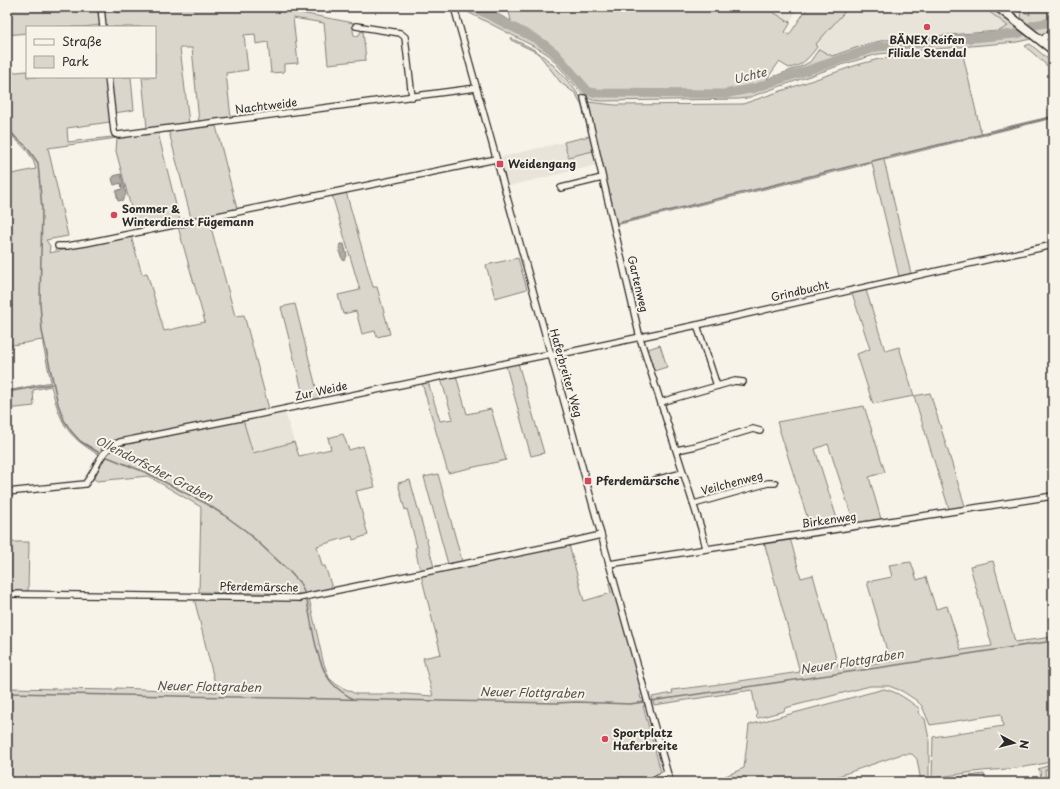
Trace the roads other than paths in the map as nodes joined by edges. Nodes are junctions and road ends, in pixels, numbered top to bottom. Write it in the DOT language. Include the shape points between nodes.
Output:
graph roads {
  1 [pos="101,7"];
  2 [pos="454,7"];
  3 [pos="998,7"];
  4 [pos="103,26"];
  5 [pos="356,26"];
  6 [pos="1053,33"];
  7 [pos="1042,41"];
  8 [pos="1053,50"];
  9 [pos="108,78"];
  10 [pos="476,88"];
  11 [pos="412,97"];
  12 [pos="584,98"];
  13 [pos="496,159"];
  14 [pos="602,178"];
  15 [pos="561,188"];
  16 [pos="1053,245"];
  17 [pos="58,246"];
  18 [pos="697,326"];
  19 [pos="640,338"];
  20 [pos="551,355"];
  21 [pos="743,382"];
  22 [pos="717,386"];
  23 [pos="661,402"];
  24 [pos="760,430"];
  25 [pos="676,450"];
  26 [pos="684,473"];
  27 [pos="655,480"];
  28 [pos="775,483"];
  29 [pos="7,492"];
  30 [pos="1053,496"];
  31 [pos="694,504"];
  32 [pos="601,535"];
  33 [pos="706,548"];
  34 [pos="609,564"];
  35 [pos="7,594"];
  36 [pos="667,773"];
  37 [pos="648,782"];
  38 [pos="670,782"];
  1 -- 4 [label="street"];
  2 -- 10 [label="street, Haferbreiter Weg"];
  3 -- 7 [label="main road"];
  5 -- 11 [label="street" via="400,33 405,37"];
  6 -- 7 [label="street"];
  7 -- 8 [label="main road"];
  9 -- 11 [label="street, Nachtweide" via="114,131 118,135"];
  10 -- 11 [label="street, Nachtweide"];
  10 -- 13 [label="street, Haferbreiter Weg"];
  12 -- 14 [label="street, Gartenweg"];
  13 -- 17 [label="street" via="86,243"];
  13 -- 20 [label="street, Haferbreiter Weg"];
  14 -- 15 [label="street"];
  14 -- 19 [label="street, Gartenweg"];
  16 -- 18 [label="street, Grindbucht"];
  18 -- 19 [label="street, Grindbucht"];
  18 -- 22 [label="street"];
  19 -- 20 [label="street, Grindbucht"];
  19 -- 23 [label="street, Gartenweg"];
  20 -- 29 [label="street, Zur Weide" via="120,442 108,447 85,484"];
  20 -- 32 [label="street, Haferbreiter Weg"];
  21 -- 22 [label="street" via="735,381"];
  22 -- 23 [label="street"];
  23 -- 25 [label="street, Gartenweg"];
  24 -- 25 [label="street"];
  25 -- 26 [label="street, Gartenweg"];
  26 -- 27 [label="street"];
  26 -- 31 [label="street, Gartenweg"];
  28 -- 31 [label="street, Veilchenweg"];
  30 -- 33 [label="street, Birkenweg"];
  31 -- 33 [label="street, Gartenweg"];
  32 -- 34 [label="street, Haferbreiter Weg"];
  32 -- 35 [label="street, Pferdemärsche" via="299,598"];
  33 -- 34 [label="street, Birkenweg"];
  34 -- 36 [label="street, Haferbreiter Weg"];
  36 -- 37 [label="street"];
  36 -- 38 [label="street, Haferbreiter Weg"];
}
